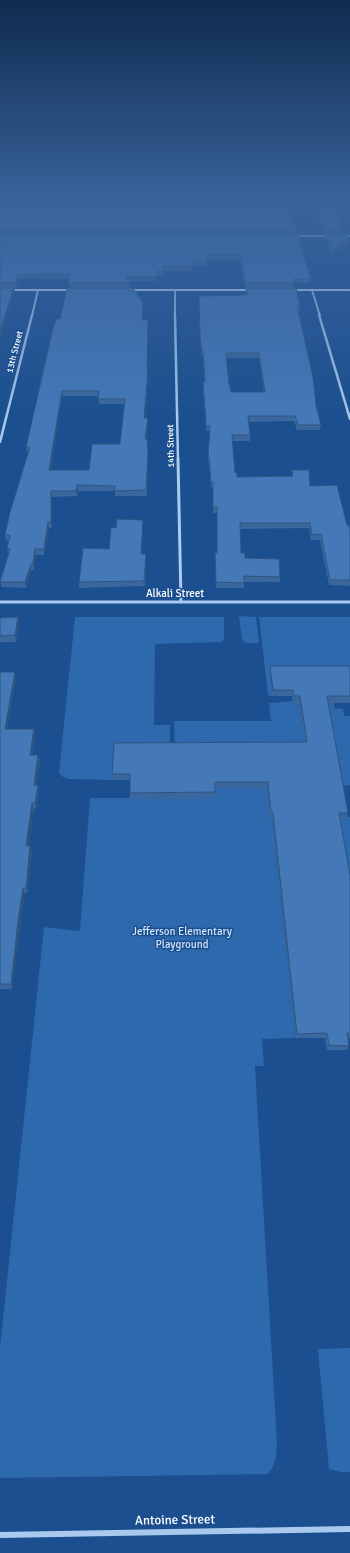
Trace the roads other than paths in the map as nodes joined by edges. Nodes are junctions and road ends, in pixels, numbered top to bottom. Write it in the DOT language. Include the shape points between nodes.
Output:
graph roads {
  1 [pos="0,290"];
  2 [pos="38,290"];
  3 [pos="85,290"];
  4 [pos="116,290"];
  5 [pos="175,290"];
  6 [pos="258,290"];
  7 [pos="282,290"];
  8 [pos="312,290"];
  9 [pos="350,290"];
  10 [pos="350,419"];
  11 [pos="0,442"];
  12 [pos="0,602"];
  13 [pos="181,602"];
  14 [pos="350,602"];
  15 [pos="350,1529"];
  16 [pos="0,1535"];
  1 -- 2 [label="main road"];
  2 -- 3 [label="main road"];
  2 -- 11 [label="street, 13th Street"];
  4 -- 5 [label="main road"];
  5 -- 6 [label="main road"];
  5 -- 13 [label="street, 14th Street"];
  7 -- 8 [label="main road"];
  8 -- 9 [label="main road"];
  8 -- 10 [label="street"];
  12 -- 13 [label="street, Alkali Street"];
  13 -- 14 [label="street, Alkali Street"];
  15 -- 16 [label="street, Antoine Street"];
}
